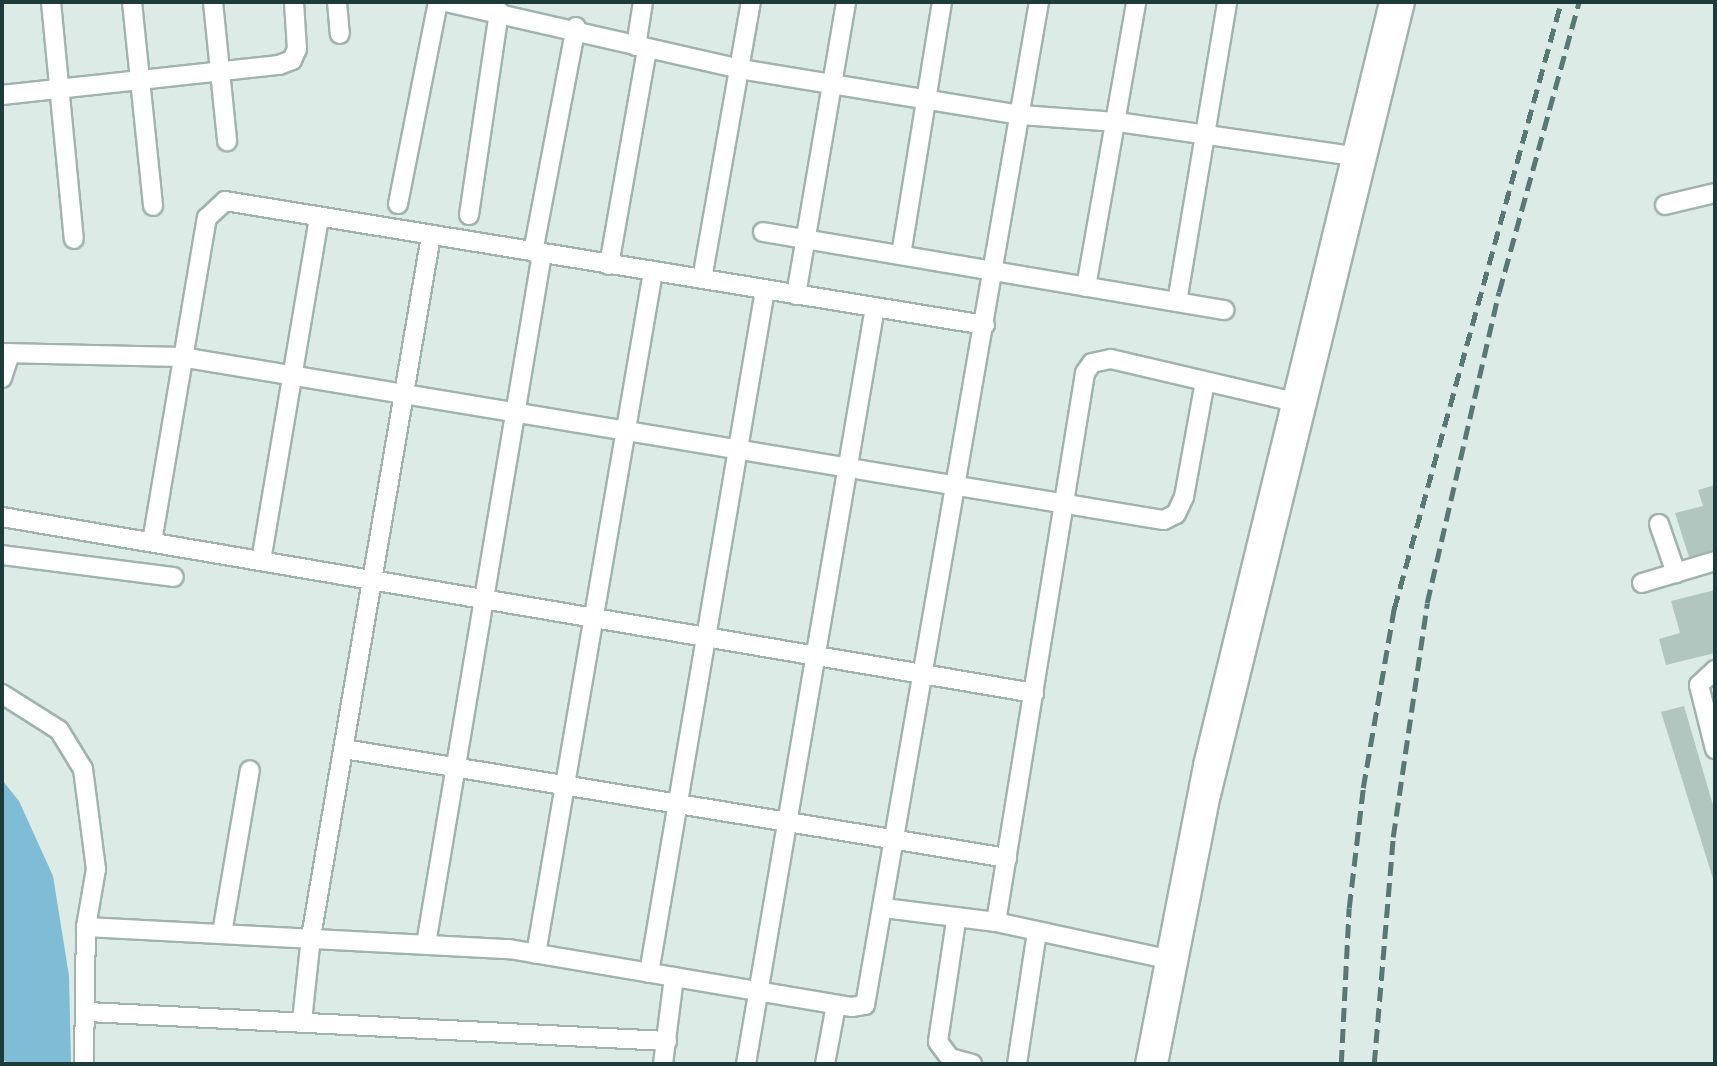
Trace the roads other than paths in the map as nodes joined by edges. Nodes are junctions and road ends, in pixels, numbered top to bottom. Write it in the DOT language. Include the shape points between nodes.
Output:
graph roads {
  1 [pos="51,2"];
  2 [pos="59,2"];
  3 [pos="132,2"];
  4 [pos="213,2"];
  5 [pos="294,2"];
  6 [pos="337,2"];
  7 [pos="438,2"];
  8 [pos="446,2"];
  9 [pos="643,2"];
  10 [pos="751,2"];
  11 [pos="846,2"];
  12 [pos="942,2"];
  13 [pos="1039,2"];
  14 [pos="1136,2"];
  15 [pos="1227,2"];
  16 [pos="1389,2"];
  17 [pos="1405,2"];
  18 [pos="499,11"];
  19 [pos="576,27"];
  20 [pos="340,34"];
  21 [pos="641,48"];
  22 [pos="740,69"];
  23 [pos="220,71"];
  24 [pos="140,80"];
  25 [pos="832,84"];
  26 [pos="59,88"];
  27 [pos="2,95"];
  28 [pos="926,99"];
  29 [pos="1021,115"];
  30 [pos="1117,122"];
  31 [pos="1206,136"];
  32 [pos="227,141"];
  33 [pos="1359,157"];
  34 [pos="1715,193"];
  35 [pos="398,204"];
  36 [pos="1665,205"];
  37 [pos="153,206"];
  38 [pos="469,215"];
  39 [pos="319,218"];
  40 [pos="763,232"];
  41 [pos="431,236"];
  42 [pos="74,239"];
  43 [pos="806,239"];
  44 [pos="538,253"];
  45 [pos="901,255"];
  46 [pos="609,264"];
  47 [pos="995,271"];
  48 [pos="653,272"];
  49 [pos="702,279"];
  50 [pos="1086,287"];
  51 [pos="765,290"];
  52 [pos="796,295"];
  53 [pos="1177,302"];
  54 [pos="875,307"];
  55 [pos="1224,310"];
  56 [pos="985,325"];
  57 [pos="6,353"];
  58 [pos="181,357"];
  59 [pos="2,378"];
  60 [pos="295,380"];
  61 [pos="1205,382"];
  62 [pos="405,398"];
  63 [pos="1290,401"];
  64 [pos="519,415"];
  65 [pos="624,432"];
  66 [pos="735,450"];
  67 [pos="845,466"];
  68 [pos="956,489"];
  69 [pos="1063,505"];
  70 [pos="2,517"];
  71 [pos="1659,524"];
  72 [pos="152,542"];
  73 [pos="2,555"];
  74 [pos="261,561"];
  75 [pos="1715,561"];
  76 [pos="1676,573"];
  77 [pos="174,577"];
  78 [pos="373,580"];
  79 [pos="1642,583"];
  80 [pos="484,599"];
  81 [pos="594,618"];
  82 [pos="706,637"];
  83 [pos="815,655"];
  84 [pos="925,674"];
  85 [pos="1711,678"];
  86 [pos="1034,692"];
  87 [pos="2,694"];
  88 [pos="344,749"];
  89 [pos="1715,750"];
  90 [pos="456,767"];
  91 [pos="250,769"];
  92 [pos="566,786"];
  93 [pos="677,804"];
  94 [pos="786,822"];
  95 [pos="897,840"];
  96 [pos="1007,858"];
  97 [pos="884,908"];
  98 [pos="956,921"];
  99 [pos="996,922"];
  100 [pos="86,927"];
  101 [pos="1037,932"];
  102 [pos="222,933"];
  103 [pos="311,937"];
  104 [pos="426,944"];
  105 [pos="536,954"];
  106 [pos="1162,958"];
  107 [pos="649,973"];
  108 [pos="674,977"];
  109 [pos="758,992"];
  110 [pos="836,1005"];
  111 [pos="88,1012"];
  112 [pos="302,1021"];
  113 [pos="667,1041"];
  114 [pos="85,1064"];
  115 [pos="663,1064"];
  116 [pos="746,1064"];
  117 [pos="825,1064"];
  118 [pos="972,1064"];
  119 [pos="1017,1064"];
  120 [pos="1145,1064"];
  121 [pos="1158,1064"];
  1 -- 2 [label="street"];
  1 -- 26 [label="street"];
  3 -- 24 [label="street"];
  4 -- 23 [label="street"];
  5 -- 23 [label="street" via="297,49 292,60"];
  6 -- 20 [label="street"];
  7 -- 35 [label="street"];
  8 -- 18 [label="street"];
  9 -- 21 [label="street"];
  10 -- 22 [label="street"];
  11 -- 25 [label="street"];
  12 -- 28 [label="street"];
  13 -- 29 [label="street"];
  14 -- 30 [label="street"];
  15 -- 31 [label="street"];
  16 -- 33 [label="street"];
  17 -- 33 [label="street"];
  18 -- 19 [label="street"];
  18 -- 38 [label="street"];
  19 -- 21 [label="street"];
  19 -- 44 [label="street"];
  21 -- 22 [label="street"];
  21 -- 46 [label="street"];
  22 -- 25 [label="street"];
  22 -- 49 [label="street"];
  23 -- 24 [label="street"];
  23 -- 32 [label="street"];
  24 -- 26 [label="street"];
  24 -- 37 [label="street"];
  25 -- 28 [label="street"];
  25 -- 43 [label="street"];
  26 -- 27 [label="street"];
  26 -- 42 [label="street"];
  28 -- 29 [label="street"];
  28 -- 45 [label="street"];
  29 -- 30 [label="street"];
  29 -- 47 [label="street"];
  30 -- 31 [label="street"];
  30 -- 50 [label="street"];
  31 -- 33 [label="street"];
  31 -- 53 [label="street"];
  33 -- 63 [label="street"];
  33 -- 121 [label="street" via="1211,795"];
  34 -- 36 [label="street"];
  39 -- 41 [label="street"];
  39 -- 58 [label="street" via="242,201 215,206 207,218"];
  39 -- 60 [label="street"];
  40 -- 43 [label="street"];
  41 -- 44 [label="street"];
  41 -- 62 [label="street"];
  43 -- 45 [label="street"];
  43 -- 52 [label="street"];
  44 -- 46 [label="street"];
  44 -- 64 [label="street"];
  45 -- 47 [label="street"];
  46 -- 48 [label="street"];
  47 -- 50 [label="street"];
  47 -- 56 [label="street"];
  48 -- 49 [label="street"];
  48 -- 65 [label="street"];
  49 -- 51 [label="street"];
  50 -- 53 [label="street"];
  51 -- 52 [label="street"];
  51 -- 66 [label="street"];
  52 -- 54 [label="street"];
  53 -- 55 [label="street"];
  54 -- 56 [label="street"];
  54 -- 67 [label="street"];
  56 -- 68 [label="street"];
  57 -- 58 [label="street"];
  57 -- 59 [label="street"];
  58 -- 60 [label="street"];
  58 -- 72 [label="street"];
  60 -- 62 [label="street"];
  60 -- 74 [label="street"];
  61 -- 63 [label="street"];
  61 -- 69 [label="street" via="1184,497 1176,514 1164,520"];
  61 -- 69 [label="street" via="1111,359 1092,363 1085,373"];
  62 -- 64 [label="street"];
  62 -- 78 [label="street"];
  63 -- 106 [label="street"];
  64 -- 65 [label="street"];
  64 -- 80 [label="street"];
  65 -- 66 [label="street"];
  65 -- 81 [label="street"];
  66 -- 67 [label="street"];
  66 -- 82 [label="street"];
  67 -- 68 [label="street"];
  67 -- 83 [label="street"];
  68 -- 69 [label="street"];
  68 -- 84 [label="street"];
  69 -- 86 [label="street"];
  70 -- 72 [label="street"];
  71 -- 76 [label="street"];
  72 -- 74 [label="street"];
  73 -- 77 [label="street"];
  74 -- 78 [label="street"];
  75 -- 76 [label="street"];
  76 -- 79 [label="street"];
  78 -- 80 [label="street"];
  78 -- 88 [label="street"];
  80 -- 81 [label="street"];
  80 -- 90 [label="street"];
  81 -- 82 [label="street"];
  81 -- 92 [label="street"];
  82 -- 83 [label="street"];
  82 -- 93 [label="street"];
  83 -- 84 [label="street"];
  83 -- 94 [label="street"];
  84 -- 86 [label="street"];
  84 -- 95 [label="street"];
  85 -- 89 [label="street" via="1700,692"];
  86 -- 96 [label="street"];
  87 -- 100 [label="street" via="59,730 83,769 96,869"];
  88 -- 90 [label="street"];
  88 -- 103 [label="street"];
  90 -- 92 [label="street"];
  90 -- 104 [label="street"];
  91 -- 102 [label="street"];
  92 -- 93 [label="street"];
  92 -- 105 [label="street"];
  93 -- 94 [label="street"];
  93 -- 107 [label="street"];
  94 -- 95 [label="street"];
  94 -- 109 [label="street"];
  95 -- 96 [label="street"];
  95 -- 97 [label="street"];
  96 -- 99 [label="street"];
  97 -- 98 [label="street"];
  97 -- 110 [label="street" via="870,997 865,1005"];
  98 -- 99 [label="street"];
  98 -- 118 [label="street" via="938,1042 950,1058"];
  99 -- 101 [label="street"];
  100 -- 102 [label="street"];
  100 -- 111 [label="street"];
  101 -- 106 [label="street"];
  101 -- 119 [label="street"];
  102 -- 103 [label="street"];
  103 -- 104 [label="street"];
  103 -- 112 [label="street"];
  104 -- 105 [label="street"];
  105 -- 107 [label="street"];
  106 -- 120 [label="street"];
  107 -- 108 [label="street"];
  108 -- 109 [label="street"];
  108 -- 113 [label="street"];
  109 -- 110 [label="street"];
  109 -- 116 [label="street"];
  110 -- 117 [label="street"];
  111 -- 112 [label="street"];
  111 -- 114 [label="street"];
  112 -- 113 [label="street"];
  113 -- 115 [label="street"];
}
